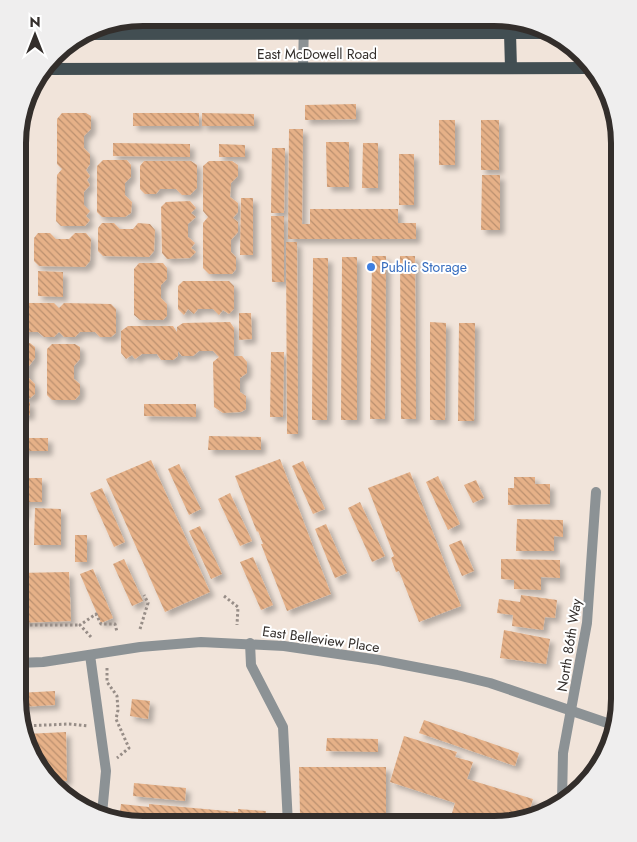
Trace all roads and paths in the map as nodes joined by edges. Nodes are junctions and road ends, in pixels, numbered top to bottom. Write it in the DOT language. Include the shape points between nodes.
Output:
graph roads {
  1 [pos="304,27"];
  2 [pos="103,33"];
  3 [pos="510,33"];
  4 [pos="533,33"];
  5 [pos="303,68"];
  6 [pos="511,68"];
  7 [pos="584,68"];
  8 [pos="53,69"];
  9 [pos="596,492"];
  10 [pos="144,595"];
  11 [pos="224,596"];
  12 [pos="26,624"];
  13 [pos="80,624"];
  14 [pos="237,625"];
  15 [pos="140,629"];
  16 [pos="117,632"];
  17 [pos="91,637"];
  18 [pos="250,643"];
  19 [pos="90,655"];
  20 [pos="26,662"];
  21 [pos="108,668"];
  22 [pos="572,710"];
  23 [pos="609,723"];
  24 [pos="29,726"];
  25 [pos="90,734"];
  26 [pos="115,759"];
  27 [pos="562,794"];
  28 [pos="103,809"];
  29 [pos="288,816"];
  1 -- 2 [label="main road, East McDowell Road"];
  1 -- 3 [label="main road, East McDowell Road"];
  1 -- 5 [label="street"];
  3 -- 4 [label="main road, East McDowell Road"];
  3 -- 6 [label="main road"];
  5 -- 6 [label="main road, East McDowell Road"];
  5 -- 8 [label="main road, East McDowell Road"];
  6 -- 7 [label="main road, East McDowell Road"];
  9 -- 22 [label="street, North 86th Way" via="588,623"];
  10 -- 15 [label="path" via="148,603"];
  11 -- 14 [label="path" via="238,607"];
  12 -- 13 [label="path"];
  13 -- 16 [label="path" via="96,614 101,624 115,624"];
  13 -- 17 [label="path"];
  18 -- 19 [label="street, East Belleview Place" via="202,642"];
  18 -- 22 [label="street, East Belleview Place" via="379,660 457,675"];
  18 -- 29 [label="street" via="251,665 283,728"];
  19 -- 20 [label="street, East Belleview Place"];
  19 -- 28 [label="street" via="106,771"];
  21 -- 26 [label="path" via="107,682 117,696 116,719 129,748"];
  22 -- 23 [label="street, East Belleview Place"];
  22 -- 27 [label="street, North 86th Way" via="563,753"];
  24 -- 25 [label="path" via="89,726"];
}
